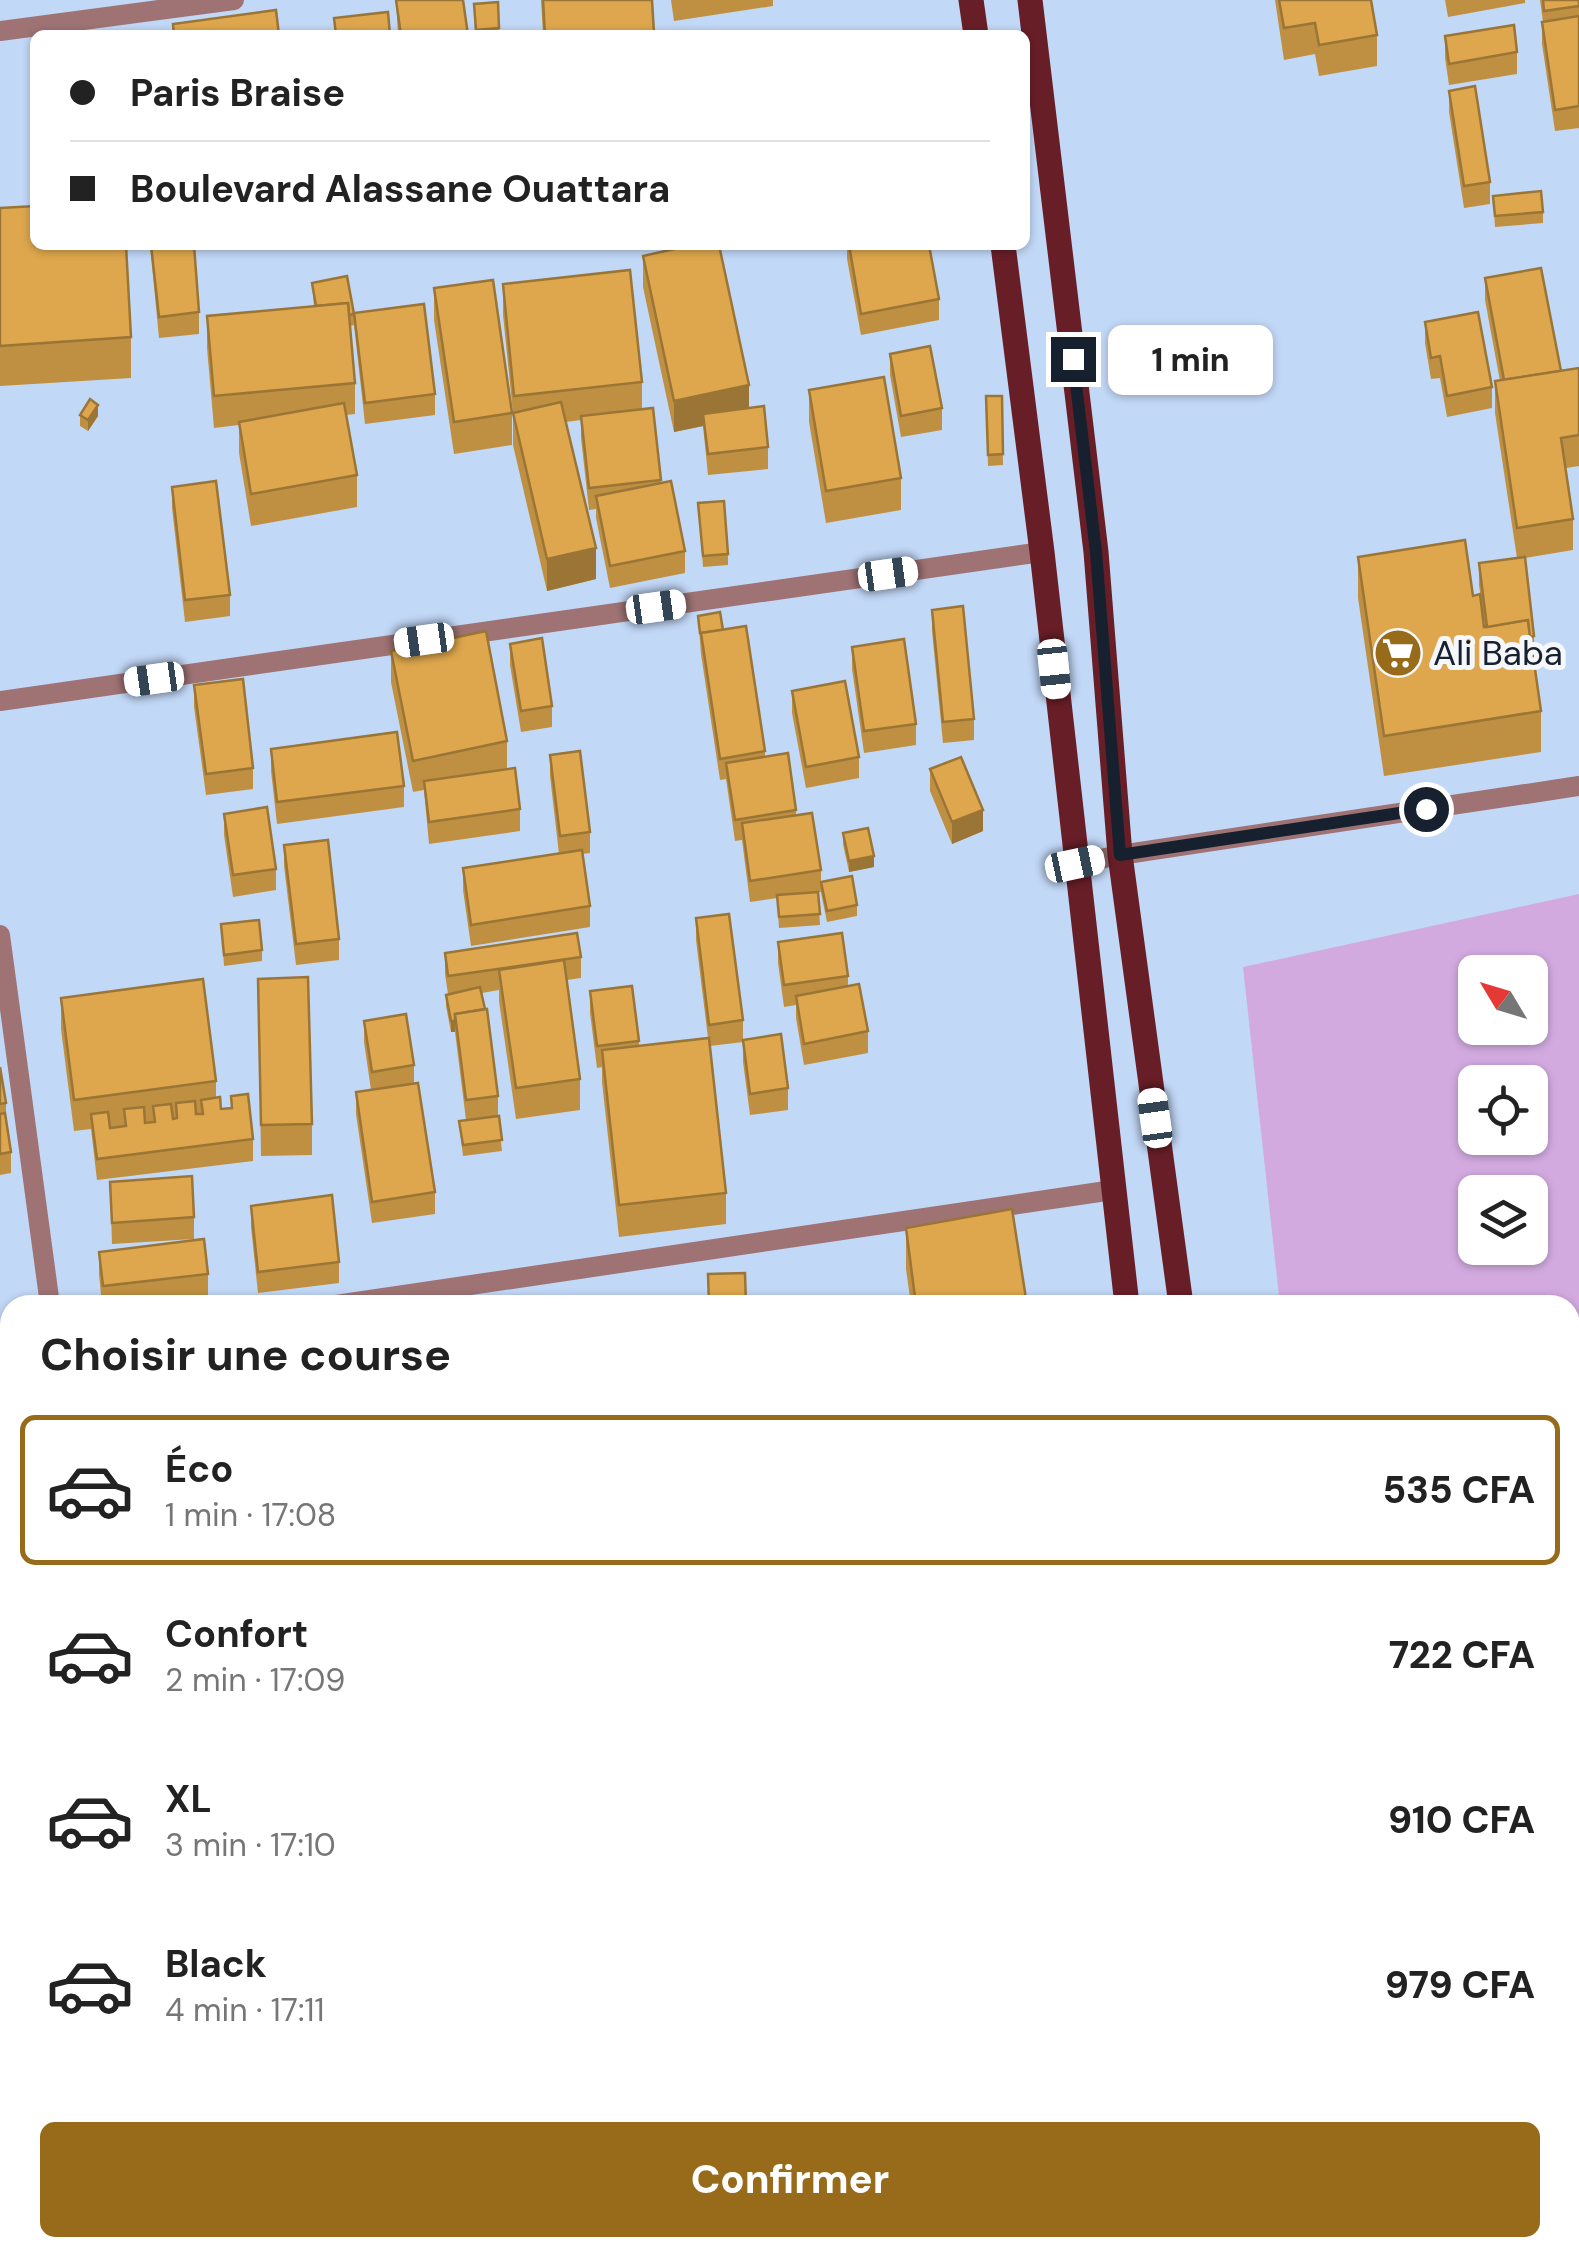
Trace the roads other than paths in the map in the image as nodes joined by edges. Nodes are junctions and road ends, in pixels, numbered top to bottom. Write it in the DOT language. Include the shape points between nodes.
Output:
graph roads {
  1 [pos="234,0"];
  2 [pos="971,0"];
  3 [pos="1030,0"];
  4 [pos="975,30"];
  5 [pos="0,31"];
  6 [pos="1033,90"];
  7 [pos="1004,250"];
  8 [pos="1042,552"];
  9 [pos="0,702"];
  10 [pos="1579,786"];
  11 [pos="1120,855"];
  12 [pos="1075,864"];
  13 [pos="0,935"];
  14 [pos="1112,1190"];
  15 [pos="49,1295"];
  16 [pos="403,1295"];
  17 [pos="1126,1295"];
  18 [pos="1180,1295"];
  1 -- 5 [label="street"];
  2 -- 4 [label="main road"];
  3 -- 6 [label="main road"];
  6 -- 11 [label="main road" via="1096,552"];
  7 -- 8 [label="main road"];
  8 -- 9 [label="street"];
  8 -- 12 [label="main road"];
  10 -- 11 [label="street"];
  11 -- 12 [label="street"];
  11 -- 18 [label="main road"];
  12 -- 14 [label="main road"];
  13 -- 15 [label="street"];
  14 -- 16 [label="street"];
  14 -- 17 [label="main road"];
}
